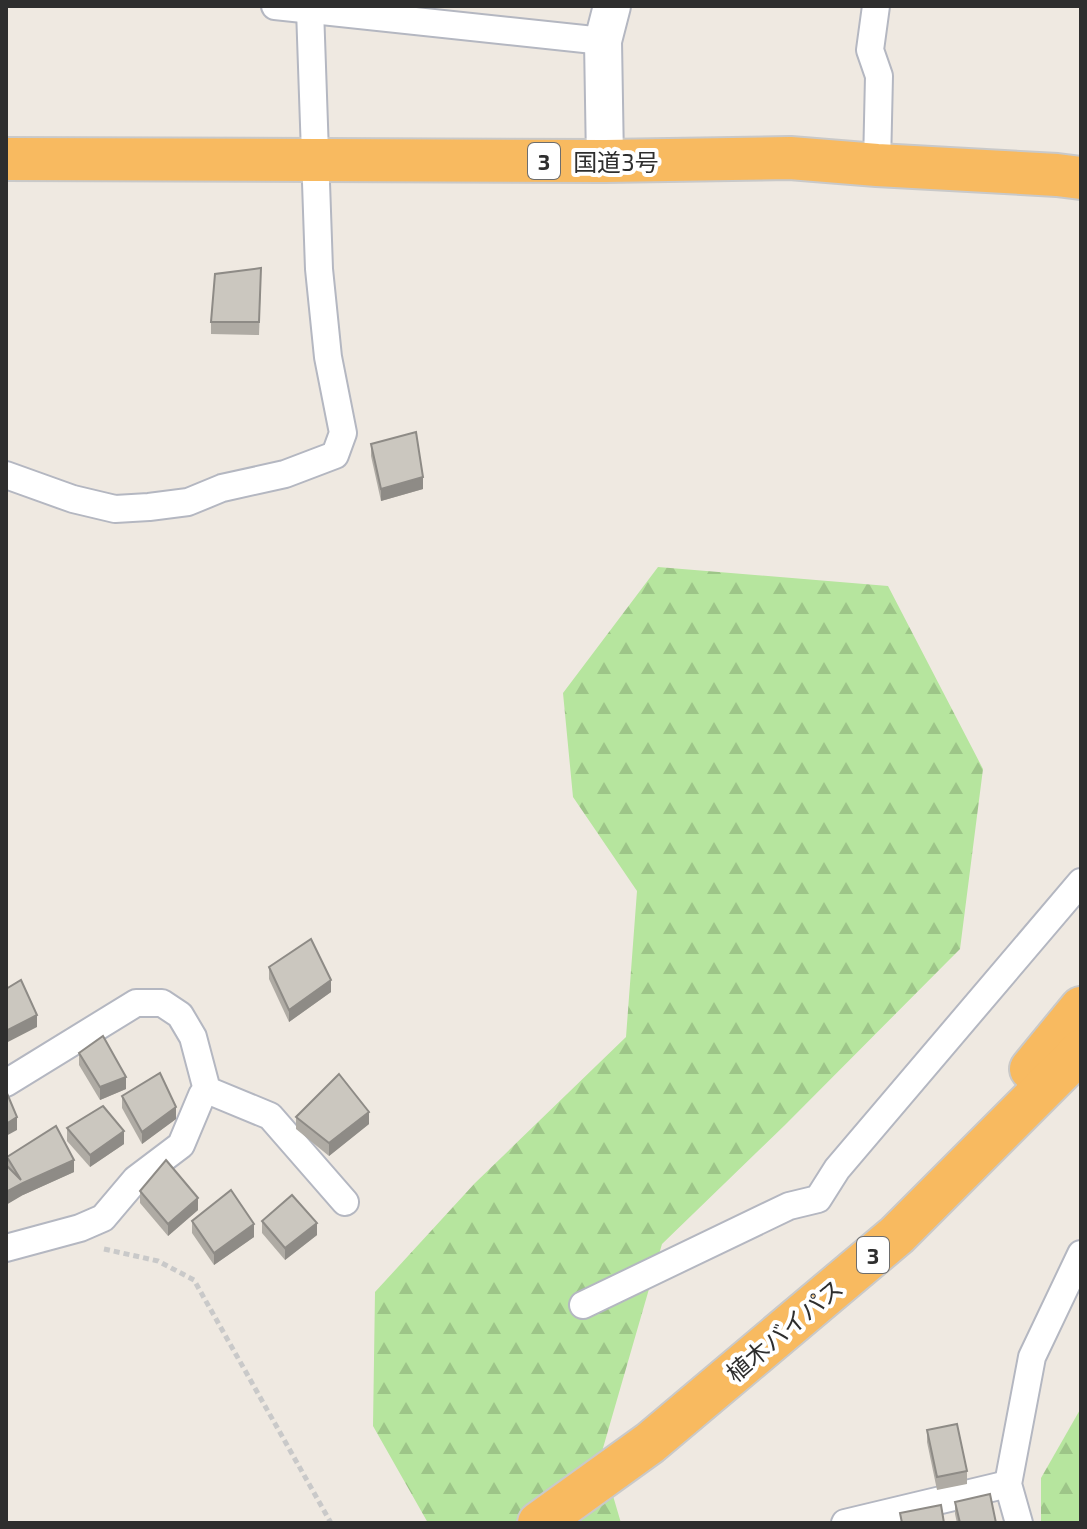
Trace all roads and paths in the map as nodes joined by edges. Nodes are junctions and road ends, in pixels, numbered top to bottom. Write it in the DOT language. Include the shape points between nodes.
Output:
graph roads {
  1 [pos="275,6"];
  2 [pos="612,6"];
  3 [pos="876,6"];
  4 [pos="310,9"];
  5 [pos="603,41"];
  6 [pos="6,159"];
  7 [pos="315,160"];
  8 [pos="605,161"];
  9 [pos="877,165"];
  10 [pos="1081,178"];
  11 [pos="6,475"];
  12 [pos="1081,882"];
  13 [pos="1081,1008"];
  14 [pos="1081,1051"];
  15 [pos="1081,1075"];
  16 [pos="6,1083"];
  17 [pos="207,1090"];
  18 [pos="1038,1094"];
  19 [pos="345,1202"];
  20 [pos="897,1235"];
  21 [pos="97,1247"];
  22 [pos="6,1248"];
  23 [pos="1081,1254"];
  24 [pos="583,1305"];
  25 [pos="1008,1484"];
  26 [pos="331,1523"];
  27 [pos="539,1523"];
  28 [pos="845,1523"];
  29 [pos="1019,1523"];
  1 -- 4 [label="street"];
  2 -- 5 [label="main road"];
  3 -- 9 [label="street" via="870,50 879,76"];
  4 -- 5 [label="street"];
  4 -- 7 [label="street"];
  5 -- 8 [label="main road"];
  6 -- 7 [label="highway, 国道3号 / 3"];
  7 -- 8 [label="highway, 国道3号 / 3"];
  7 -- 11 [label="street" via="328,357 343,433 335,455 188,502 149,507 115,509"];
  8 -- 9 [label="highway, 国道3号 / 3" via="790,158"];
  9 -- 10 [label="highway, 国道3号 / 3"];
  12 -- 24 [label="street" via="837,1169 818,1199 789,1206"];
  13 -- 20 [label="highway"];
  14 -- 18 [label="highway, 植木バイパス / 3"];
  15 -- 18 [label="highway"];
  16 -- 17 [label="street" via="136,1003 162,1003 180,1015 193,1037"];
  17 -- 19 [label="street" via="270,1116"];
  17 -- 22 [label="street" via="181,1145 136,1179 103,1218"];
  18 -- 20 [label="highway, 植木バイパス / 3"];
  20 -- 27 [label="highway, 植木バイパス / 3" via="650,1443"];
  21 -- 26 [label="path" via="158,1261 194,1280"];
  23 -- 25 [label="street" via="1032,1357"];
  25 -- 28 [label="street"];
  25 -- 29 [label="street"];
}
